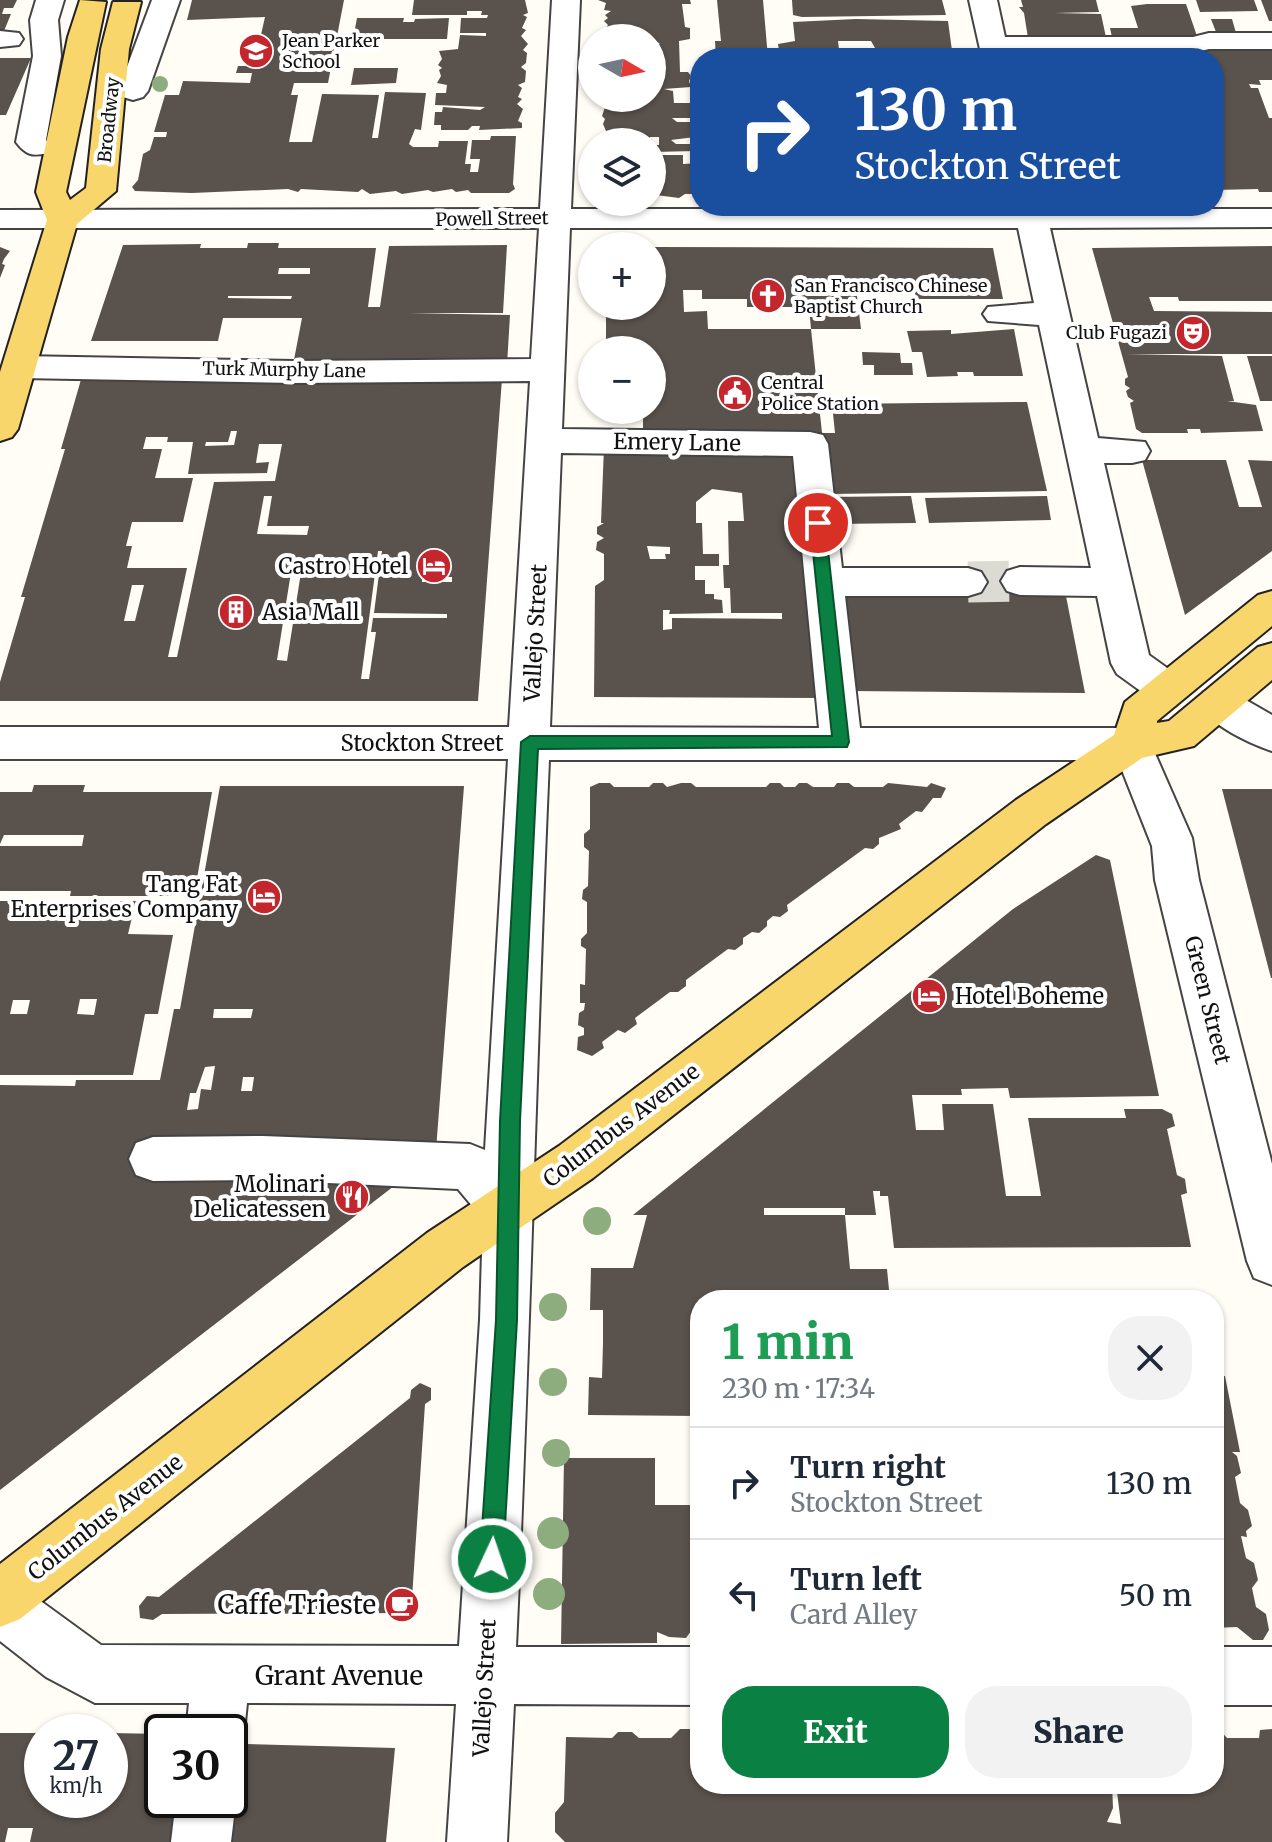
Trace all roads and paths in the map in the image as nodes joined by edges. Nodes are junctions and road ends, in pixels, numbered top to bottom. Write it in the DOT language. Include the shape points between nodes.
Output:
graph roads {
  1 [pos="50,0"];
  2 [pos="166,0"];
  3 [pos="566,0"];
  4 [pos="983,0"];
  5 [pos="92,2"];
  6 [pos="127,2"];
  7 [pos="1272,41"];
  8 [pos="994,48"];
  9 [pos="1108,48"];
  10 [pos="122,100"];
  11 [pos="48,149"];
  12 [pos="714,216"];
  13 [pos="1032,216"];
  14 [pos="1192,216"];
  15 [pos="556,218"];
  16 [pos="1272,218"];
  17 [pos="0,219"];
  18 [pos="63,220"];
  19 [pos="1000,314"];
  20 [pos="1054,314"];
  21 [pos="20,367"];
  22 [pos="548,370"];
  23 [pos="0,429"];
  24 [pos="545,441"];
  25 [pos="1085,450"];
  26 [pos="1132,451"];
  27 [pos="1020,581"];
  28 [pos="824,582"];
  29 [pos="968,582"];
  30 [pos="1114,582"];
  31 [pos="1272,605"];
  32 [pos="1272,658"];
  33 [pos="1167,689"];
  34 [pos="1218,703"];
  35 [pos="1272,735"];
  36 [pos="530,742"];
  37 [pos="841,742"];
  38 [pos="0,743"];
  39 [pos="1132,744"];
  40 [pos="1257,1141"];
  41 [pos="153,1159"];
  42 [pos="507,1210"];
  43 [pos="1272,1261"];
  44 [pos="0,1599"];
  45 [pos="0,1606"];
  46 [pos="484,1676"];
  47 [pos="690,1676"];
  48 [pos="1224,1676"];
  49 [pos="1272,1676"];
  50 [pos="221,1677"];
  51 [pos="217,1714"];
  52 [pos="204,1818"];
  53 [pos="201,1842"];
  54 [pos="477,1842"];
  1 -- 11 [label="street, Broadway" via="44,20 47,56 31,142"];
  2 -- 10 [label="street, Broadway"];
  3 -- 15 [label="street, Vallejo Street"];
  4 -- 8 [label="street"];
  5 -- 11 [label="main road, Broadway"];
  6 -- 10 [label="main road, Broadway" via="115,49"];
  7 -- 9 [label="street"];
  10 -- 18 [label="main road, Broadway" via="101,191"];
  11 -- 18 [label="main road, Broadway" via="51,192"];
  12 -- 15 [label="street, Powell Street"];
  13 -- 20 [label="street"];
  14 -- 16 [label="street, Powell Street"];
  15 -- 18 [label="street, Powell Street"];
  15 -- 22 [label="street, Vallejo Street"];
  17 -- 18 [label="street, Powell Street"];
  18 -- 21 [label="main road"];
  19 -- 20 [label="street"];
  20 -- 25 [label="street"];
  21 -- 22 [label="street, Turk Murphy Lane"];
  21 -- 23 [label="main road"];
  22 -- 24 [label="street, Vallejo Street"];
  24 -- 28 [label="street, Emery Lane" via="810,444"];
  24 -- 36 [label="street, Vallejo Street"];
  25 -- 26 [label="street"];
  25 -- 30 [label="street"];
  27 -- 30 [label="street"];
  28 -- 29 [label="street"];
  28 -- 37 [label="street"];
  30 -- 33 [label="street" via="1131,663"];
  31 -- 33 [label="main road"];
  32 -- 34 [label="main road, Columbus Avenue"];
  33 -- 39 [label="main road" via="1139,713"];
  34 -- 35 [label="street"];
  34 -- 39 [label="main road, Columbus Avenue" via="1180,735"];
  36 -- 37 [label="street, Stockton Street"];
  36 -- 38 [label="street, Stockton Street"];
  36 -- 42 [label="street, Vallejo Street"];
  37 -- 39 [label="street, Stockton Street"];
  39 -- 40 [label="street, Green Street" via="1172,835 1177,880"];
  39 -- 42 [label="main road, Columbus Avenue" via="1031,812"];
  40 -- 43 [label="street, Green Street"];
  41 -- 42 [label="street" via="470,1167"];
  42 -- 44 [label="main road, Columbus Avenue" via="445,1250"];
  42 -- 46 [label="street, Vallejo Street" via="506,1320"];
  45 -- 50 [label="street, Grant Avenue" via="95,1674"];
  46 -- 47 [label="street, Grant Avenue"];
  46 -- 50 [label="street, Grant Avenue"];
  46 -- 54 [label="street, Vallejo Street"];
  48 -- 49 [label="street"];
  50 -- 51 [label="street"];
  52 -- 53 [label="street"];
}
